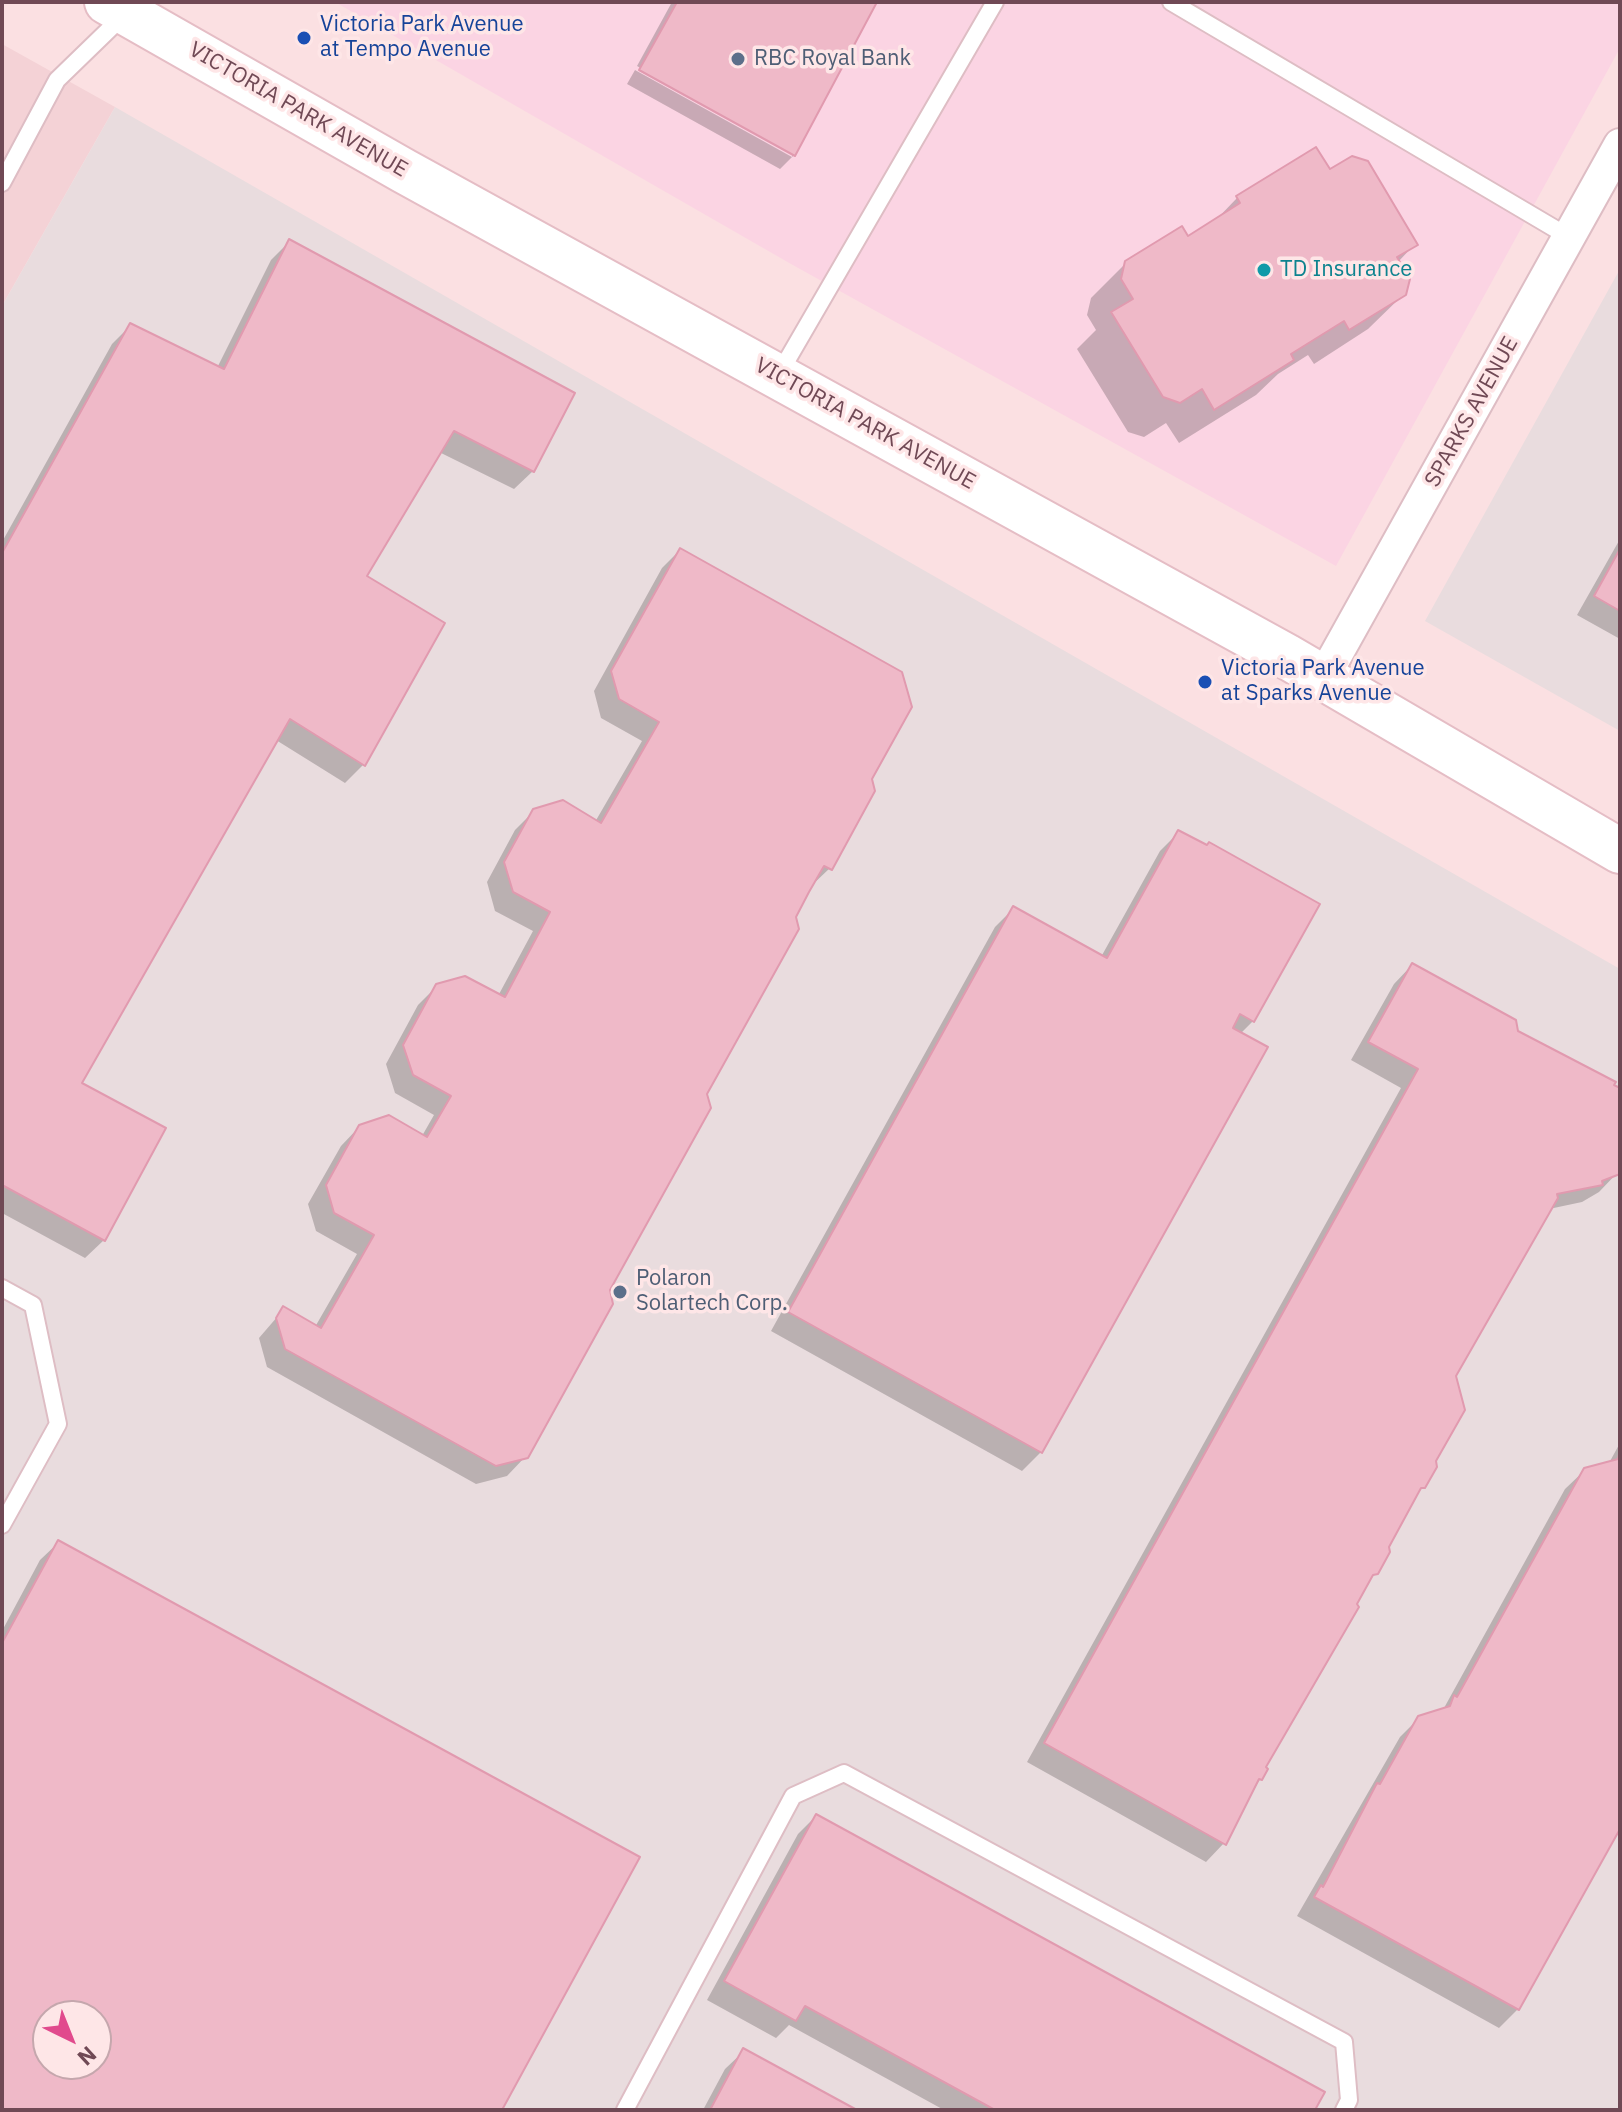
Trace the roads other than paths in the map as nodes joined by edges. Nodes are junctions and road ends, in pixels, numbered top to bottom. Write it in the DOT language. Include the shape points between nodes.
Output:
graph roads {
  1 [pos="995,2"];
  2 [pos="1171,2"];
  3 [pos="123,5"];
  4 [pos="1620,145"];
  5 [pos="2,183"];
  6 [pos="1569,237"];
  7 [pos="778,376"];
  8 [pos="1323,678"];
  9 [pos="1620,851"];
  10 [pos="2,1288"];
  11 [pos="2,1525"];
  12 [pos="625,2110"];
  13 [pos="1344,2110"];
  1 -- 7 [label="lane"];
  2 -- 6 [label="lane"];
  3 -- 5 [label="lane" via="57,80"];
  3 -- 7 [label="main road, VICTORIA PARK AVENUE" via="404,171"];
  4 -- 6 [label="street, SPARKS AVENUE"];
  6 -- 8 [label="street, SPARKS AVENUE"];
  7 -- 8 [label="main road, VICTORIA PARK AVENUE"];
  8 -- 9 [label="main road, VICTORIA PARK AVENUE"];
  10 -- 11 [label="lane" via="33,1305 58,1424"];
  12 -- 13 [label="lane" via="793,1796 844,1773 1344,2042 1349,2100"];
}
